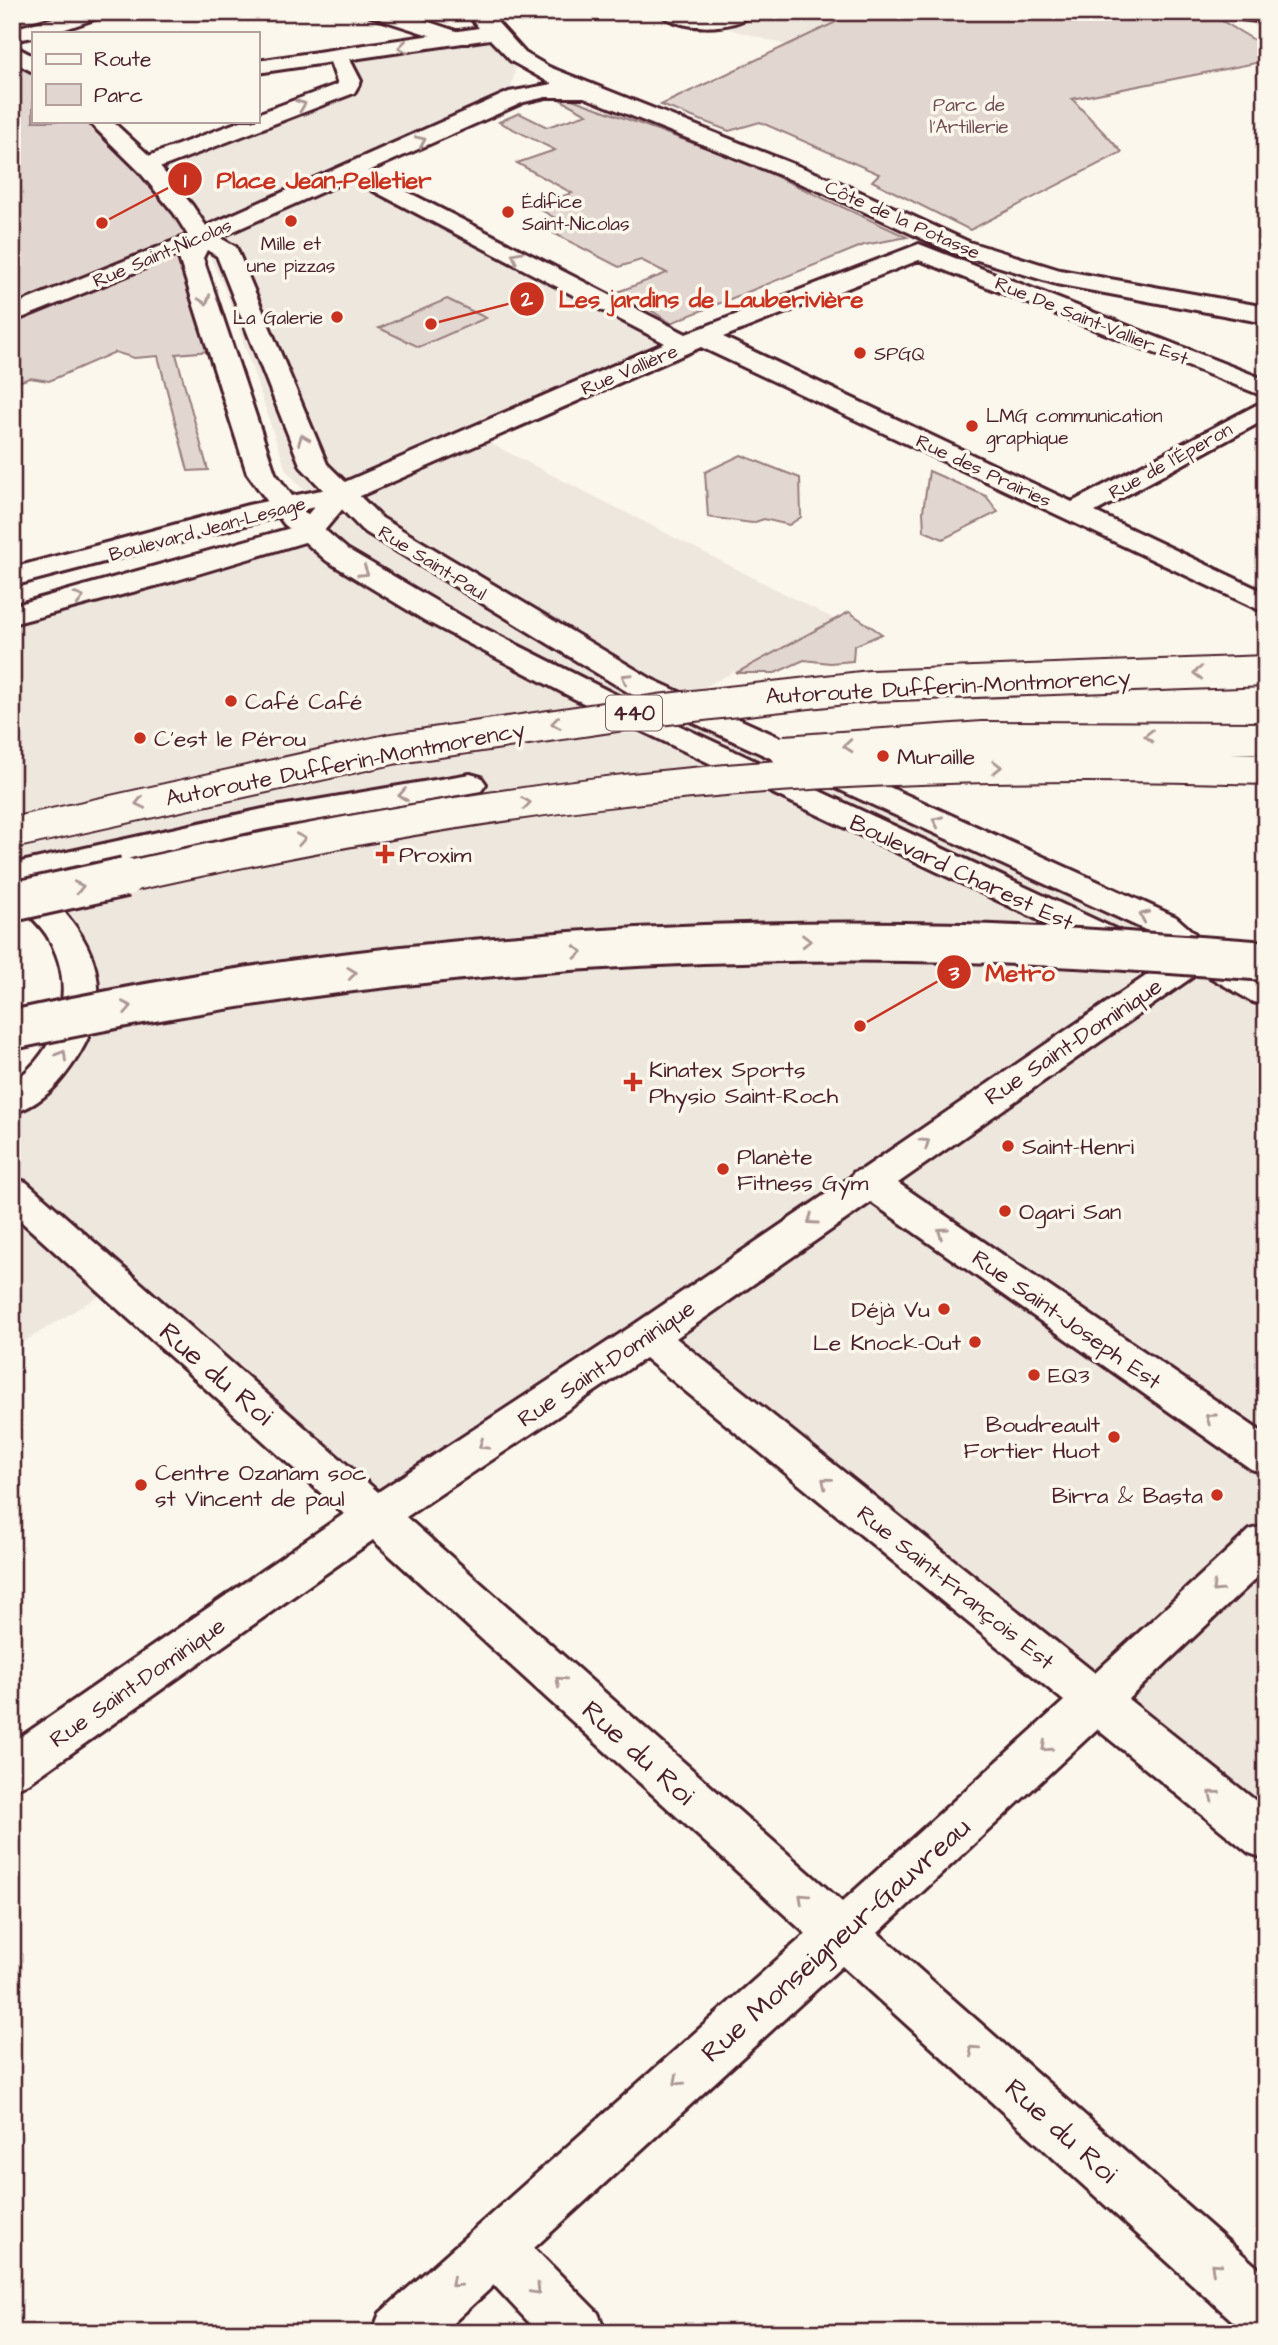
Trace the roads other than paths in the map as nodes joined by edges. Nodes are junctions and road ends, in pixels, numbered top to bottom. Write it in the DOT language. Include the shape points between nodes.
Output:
graph roads {
  1 [pos="96,12"];
  2 [pos="377,12"];
  3 [pos="476,12"];
  4 [pos="669,12"];
  5 [pos="743,12"];
  6 [pos="1231,12"];
  7 [pos="1264,20"];
  8 [pos="494,32"];
  9 [pos="12,36"];
  10 [pos="461,39"];
  11 [pos="12,51"];
  12 [pos="339,56"];
  13 [pos="518,57"];
  14 [pos="32,65"];
  15 [pos="259,67"];
  16 [pos="592,94"];
  17 [pos="508,101"];
  18 [pos="259,121"];
  19 [pos="100,122"];
  20 [pos="258,122"];
  21 [pos="146,165"];
  22 [pos="353,171"];
  23 [pos="201,237"];
  24 [pos="919,251"];
  25 [pos="12,315"];
  26 [pos="1266,315"];
  27 [pos="693,341"];
  28 [pos="1266,389"];
  29 [pos="1266,408"];
  30 [pos="341,494"];
  31 [pos="280,503"];
  32 [pos="1074,512"];
  33 [pos="308,532"];
  34 [pos="12,577"];
  35 [pos="1266,604"];
  36 [pos="12,615"];
  37 [pos="596,660"];
  38 [pos="1266,671"];
  39 [pos="559,679"];
  40 [pos="1266,738"];
  41 [pos="798,758"];
  42 [pos="732,764"];
  43 [pos="1266,769"];
  44 [pos="12,833"];
  45 [pos="12,876"];
  46 [pos="12,902"];
  47 [pos="1199,956"];
  48 [pos="1266,961"];
  49 [pos="1266,994"];
  50 [pos="12,1030"];
  51 [pos="12,1101"];
  52 [pos="868,1181"];
  53 [pos="12,1191"];
  54 [pos="647,1337"];
  55 [pos="1266,1457"];
  56 [pos="375,1516"];
  57 [pos="1266,1542"];
  58 [pos="1097,1701"];
  59 [pos="12,1769"];
  60 [pos="1266,1838"];
  61 [pos="842,1933"];
  62 [pos="495,2247"];
  63 [pos="1266,2313"];
  64 [pos="400,2333"];
  65 [pos="578,2333"];
  1 -- 9 [label="main road"];
  2 -- 10 [label="main road"];
  3 -- 8 [label="main road"];
  4 -- 5 [label="main road" via="707,23"];
  6 -- 7 [label="main road"];
  8 -- 10 [label="main road"];
  8 -- 13 [label="main road"];
  10 -- 12 [label="main road, one-way"];
  11 -- 14 [label="main road"];
  12 -- 15 [label="main road"];
  18 -- 12 [label="main road, one-way" via="346,88 350,82"];
  13 -- 16 [label="main road, Côte de la Potasse"];
  13 -- 17 [label="main road"];
  16 -- 17 [label="main road, Côte de la Potasse" via="546,90"];
  16 -- 26 [label="main road, Côte de la Potasse" via="745,151 960,247 1056,277"];
  22 -- 17 [label="main road, Rue Saint-Nicolas, one-way"];
  19 -- 21 [label="main road, Rue Saint-Paul"];
  21 -- 20 [label="main road, one-way"];
  21 -- 23 [label="main road, Rue Saint-Paul"];
  22 -- 23 [label="main road, Rue Saint-Nicolas"];
  27 -- 22 [label="main road, Rue des Prairies, one-way"];
  23 -- 25 [label="main road, Rue Saint-Nicolas"];
  30 -- 23 [label="main road, Rue Saint-Paul, one-way" via="319,473 312,459 227,253"];
  23 -- 31 [label="main road, Rue Saint-Paul, one-way" via="191,258 261,473"];
  24 -- 27 [label="main road, Rue Vallière"];
  24 -- 28 [label="main road, Rue De Saint-Vallier Est"];
  27 -- 30 [label="main road, Rue Vallière"];
  27 -- 32 [label="main road, Rue des Prairies"];
  29 -- 32 [label="main road, Rue de l'Éperon"];
  30 -- 31 [label="main road, Boulevard Jean-Lesage"];
  30 -- 33 [label="main road, Boulevard Jean-Lesage"];
  30 -- 37 [label="main road, Rue Saint-Paul" via="399,542"];
  31 -- 33 [label="main road, Rue Saint-Paul"];
  31 -- 34 [label="main road, Boulevard Jean-Lesage" via="111,554"];
  32 -- 35 [label="main road, Rue des Prairies"];
  36 -- 33 [label="main road, Boulevard Jean-Lesage, one-way"];
  33 -- 39 [label="main road, Rue Saint-Paul, one-way" via="388,587"];
  37 -- 39 [label="main road"];
  41 -- 37 [label="main road, Rue Saint-Paul, one-way" via="642,687"];
  38 -- 44 [label="main road, Autoroute Dufferin-Montmorency / 440, one-way, bridge" via="871,686 658,710 392,749"];
  39 -- 42 [label="main road, Rue Saint-Paul"];
  40 -- 45 [label="main road, one-way, bridge" via="970,738 627,764 326,807"];
  47 -- 41 [label="main road, Boulevard Charest Est, one-way" via="1164,925"];
  42 -- 47 [label="main road, Boulevard Charest Est" via="1120,945"];
  46 -- 43 [label="main road, one-way, bridge" via="379,825 622,790 922,768 1118,765"];
  51 -- 45 [label="main road, one-way" via="53,1070 71,1040 84,1001 80,971 62,933"];
  47 -- 49 [label="main road, Boulevard Charest Est"];
  52 -- 47 [label="main road, Rue Saint-Dominique, one-way"];
  50 -- 48 [label="main road, one-way, bridge" via="270,983 643,947 805,941 971,943"];
  52 -- 54 [label="main road, Rue Saint-Dominique, one-way"];
  55 -- 52 [label="main road, Rue Saint-Joseph Est, one-way"];
  53 -- 56 [label="main road, Rue du Roi"];
  54 -- 56 [label="main road, Rue Saint-Dominique, one-way"];
  58 -- 54 [label="main road, Rue Saint-François Est, one-way"];
  56 -- 59 [label="main road, Rue Saint-Dominique"];
  61 -- 56 [label="main road, Rue du Roi, one-way"];
  57 -- 58 [label="main road, Rue Monseigneur-Gauvreau, one-way"];
  60 -- 58 [label="main road, Rue Saint-François Est, one-way"];
  58 -- 61 [label="main road, Rue Monseigneur-Gauvreau, one-way"];
  61 -- 62 [label="main road, Rue Monseigneur-Gauvreau, one-way"];
  63 -- 61 [label="main road, Rue du Roi, one-way"];
  62 -- 64 [label="main road, Rue Monseigneur-Gauvreau, one-way"];
  62 -- 65 [label="main road, one-way"];
}
